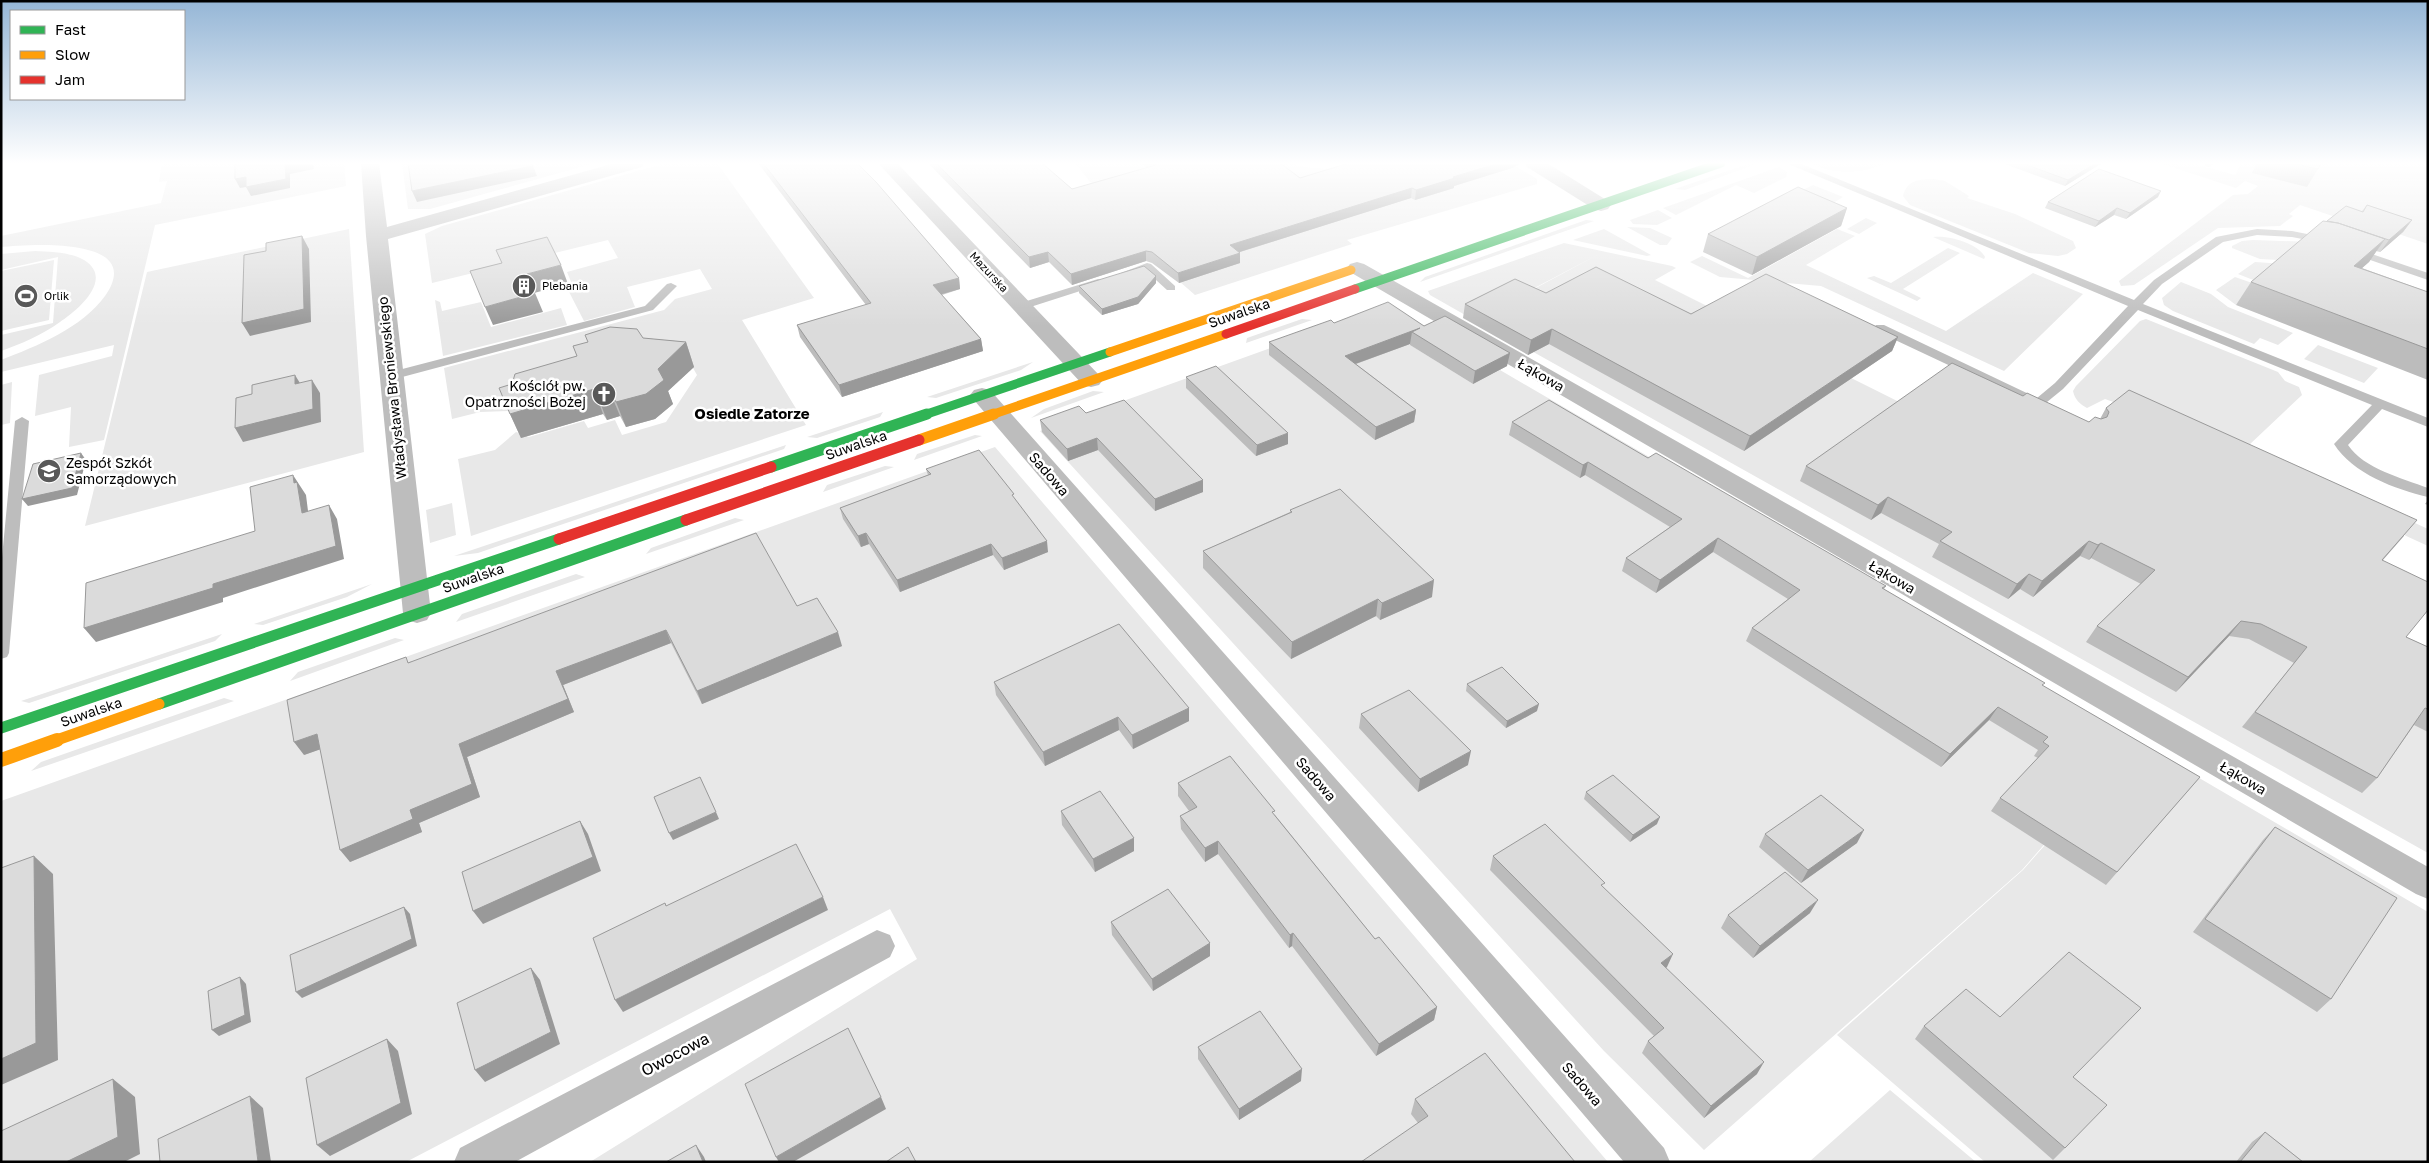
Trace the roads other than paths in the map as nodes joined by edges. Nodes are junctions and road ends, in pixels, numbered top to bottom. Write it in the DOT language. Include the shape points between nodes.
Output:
graph roads {
  1 [pos="374,217"];
  2 [pos="442,217"];
  3 [pos="938,217"];
  4 [pos="1526,217"];
  5 [pos="1923,217"];
  6 [pos="376,236"];
  7 [pos="1370,271"];
  8 [pos="2428,278"];
  9 [pos="671,286"];
  10 [pos="1171,288"];
  11 [pos="2135,305"];
  12 [pos="1021,306"];
  13 [pos="1871,324"];
  14 [pos="1075,363"];
  15 [pos="391,376"];
  16 [pos="1091,380"];
  17 [pos="2038,403"];
  18 [pos="989,404"];
  19 [pos="2380,404"];
  20 [pos="2056,411"];
  21 [pos="22,421"];
  22 [pos="2428,423"];
  23 [pos="2428,494"];
  24 [pos="414,589"];
  25 [pos="417,614"];
  26 [pos="1,653"];
  27 [pos="1,728"];
  28 [pos="1,760"];
  29 [pos="2428,884"];
  30 [pos="877,946"];
  31 [pos="474,1162"];
  32 [pos="1650,1162"];
  1 -- 6 [label="street, Władysława Broniewskiego"];
  2 -- 6 [label="street"];
  3 -- 12 [label="street, Mazurska"];
  4 -- 7 [label="street, Suwalska"];
  5 -- 11 [label="lane"];
  6 -- 15 [label="street, Władysława Broniewskiego"];
  7 -- 14 [label="street, Suwalska"];
  7 -- 16 [label="street, Suwalska"];
  7 -- 29 [label="street, Łąkowa"];
  8 -- 11 [label="lane" via="2315,238 2257,232 2220,239 2158,282"];
  9 -- 15 [label="lane" via="649,308"];
  10 -- 12 [label="lane" via="1147,266"];
  11 -- 17 [label="lane" via="2059,386"];
  11 -- 19 [label="lane"];
  12 -- 14 [label="street, Mazurska"];
  13 -- 17 [label="lane"];
  14 -- 16 [label="street, Mazurska"];
  14 -- 18 [label="street, Suwalska"];
  15 -- 24 [label="street, Władysława Broniewskiego"];
  16 -- 18 [label="street, Suwalska"];
  17 -- 20 [label="lane"];
  18 -- 24 [label="street, Suwalska"];
  18 -- 25 [label="street, Suwalska"];
  18 -- 32 [label="street, Sadowa"];
  19 -- 22 [label="lane"];
  19 -- 23 [label="lane" via="2341,444 2344,450 2371,469"];
  21 -- 26 [label="lane"];
  24 -- 25 [label="street, Władysława Broniewskiego"];
  24 -- 27 [label="street, Suwalska"];
  25 -- 28 [label="street, Suwalska"];
  30 -- 31 [label="street, Owocowa"];
}
